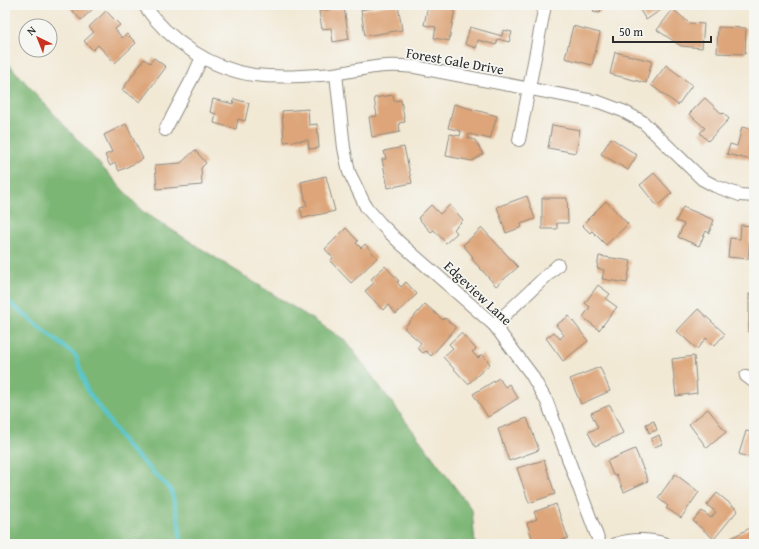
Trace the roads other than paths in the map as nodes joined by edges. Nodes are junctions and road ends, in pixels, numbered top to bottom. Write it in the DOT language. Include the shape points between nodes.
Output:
graph roads {
  1 [pos="144,5"];
  2 [pos="545,5"];
  3 [pos="202,57"];
  4 [pos="336,74"];
  5 [pos="528,89"];
  6 [pos="165,130"];
  7 [pos="519,140"];
  8 [pos="754,196"];
  9 [pos="558,265"];
  10 [pos="494,325"];
  11 [pos="600,544"];
  12 [pos="616,544"];
  13 [pos="666,544"];
  1 -- 3 [label="street, Forest Gale Drive" via="167,32"];
  2 -- 5 [label="street"];
  3 -- 4 [label="street, Forest Gale Drive" via="252,75 297,77"];
  3 -- 6 [label="street"];
  4 -- 5 [label="street, Forest Gale Drive" via="386,66 415,67"];
  4 -- 10 [label="street, Edgeview Lane" via="349,172 366,208 400,242"];
  5 -- 7 [label="street"];
  5 -- 8 [label="street, Forest Gale Drive" via="599,102 623,110 643,122 702,179 740,195"];
  9 -- 10 [label="street"];
  10 -- 11 [label="street, Edgeview Lane" via="531,374 547,402"];
  12 -- 13 [label="street" via="628,540 650,540"];
}
